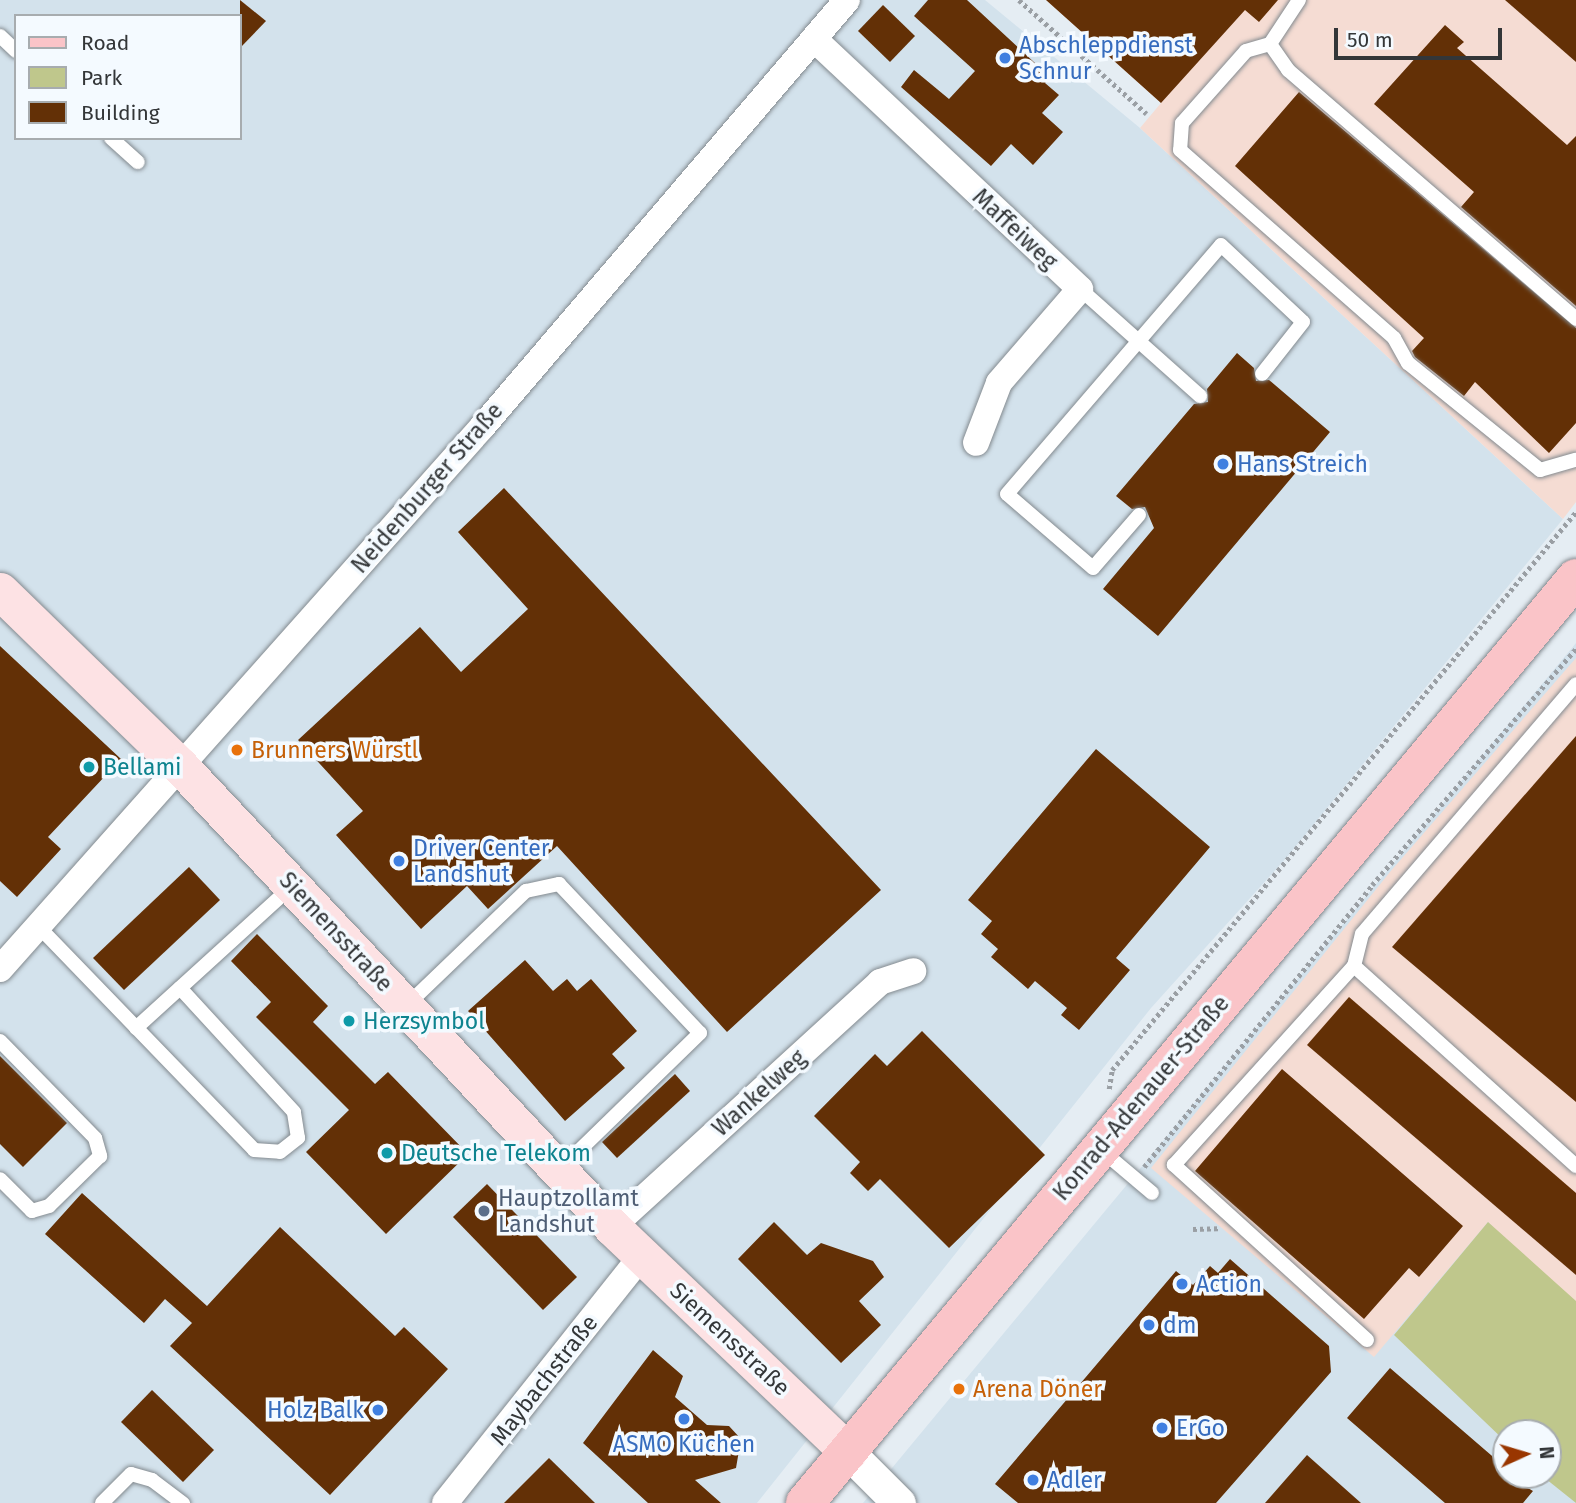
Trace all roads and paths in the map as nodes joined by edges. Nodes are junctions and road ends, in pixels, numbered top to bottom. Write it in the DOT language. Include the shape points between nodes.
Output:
graph roads {
  1 [pos="848,0"];
  2 [pos="1019,0"];
  3 [pos="1299,0"];
  4 [pos="0,36"];
  5 [pos="814,38"];
  6 [pos="1270,44"];
  7 [pos="14,49"];
  8 [pos="1147,114"];
  9 [pos="113,140"];
  10 [pos="138,162"];
  11 [pos="1080,289"];
  12 [pos="1576,319"];
  13 [pos="1139,340"];
  14 [pos="1262,374"];
  15 [pos="1200,396"];
  16 [pos="976,443"];
  17 [pos="1576,460"];
  18 [pos="1576,512"];
  19 [pos="1139,515"];
  20 [pos="1576,578"];
  21 [pos="0,591"];
  22 [pos="1576,649"];
  23 [pos="1576,684"];
  24 [pos="180,765"];
  25 [pos="293,885"];
  26 [pos="38,926"];
  27 [pos="1354,966"];
  28 [pos="0,969"];
  29 [pos="913,971"];
  30 [pos="180,988"];
  31 [pos="406,1006"];
  32 [pos="136,1027"];
  33 [pos="0,1041"];
  34 [pos="1108,1097"];
  35 [pos="1100,1149"];
  36 [pos="1576,1166"];
  37 [pos="559,1171"];
  38 [pos="0,1179"];
  39 [pos="1134,1179"];
  40 [pos="1152,1193"];
  41 [pos="612,1227"];
  42 [pos="641,1256"];
  43 [pos="1367,1340"];
  44 [pos="848,1452"];
  45 [pos="102,1503"];
  46 [pos="183,1503"];
  47 [pos="445,1503"];
  48 [pos="805,1503"];
  49 [pos="899,1503"];
  1 -- 5 [label="street, Neidenburger Straße"];
  2 -- 8 [label="path"];
  3 -- 6 [label="lane"];
  4 -- 7 [label="lane"];
  5 -- 11 [label="street, Maffeiweg"];
  5 -- 24 [label="street, Neidenburger Straße" via="483,426"];
  6 -- 12 [label="lane" via="1288,70"];
  6 -- 17 [label="lane" via="1246,51 1182,123 1180,150 1394,338 1408,363 1540,470"];
  9 -- 10 [label="lane"];
  11 -- 13 [label="lane"];
  11 -- 16 [label="street" via="999,383"];
  13 -- 14 [label="lane" via="1220,245 1303,322"];
  13 -- 15 [label="lane"];
  13 -- 19 [label="lane" via="1007,494 1093,569"];
  18 -- 34 [label="path" via="1112,1070"];
  20 -- 35 [label="main road, Konrad-Adenauer-Straße"];
  21 -- 24 [label="main road, Siemensstraße"];
  22 -- 39 [label="path" via="1372,885"];
  23 -- 27 [label="lane" via="1362,934"];
  24 -- 25 [label="main road, Siemensstraße"];
  24 -- 26 [label="street, Neidenburger Straße"];
  25 -- 30 [label="lane"];
  25 -- 31 [label="main road, Siemensstraße"];
  26 -- 28 [label="street, Neidenburger Straße"];
  26 -- 32 [label="lane"];
  27 -- 36 [label="lane"];
  27 -- 43 [label="lane" via="1174,1165"];
  29 -- 41 [label="street, Wankelweg" via="880,982"];
  30 -- 32 [label="lane"];
  30 -- 32 [label="lane" via="294,1112 298,1138 280,1152 254,1150"];
  31 -- 37 [label="main road, Siemensstraße"];
  31 -- 37 [label="lane" via="526,891 559,884 700,1033"];
  33 -- 38 [label="lane" via="95,1138 100,1156 49,1206 32,1211"];
  35 -- 39 [label="lane"];
  35 -- 44 [label="main road, Konrad-Adenauer-Straße"];
  37 -- 41 [label="main road, Siemensstraße"];
  39 -- 40 [label="lane"];
  41 -- 42 [label="main road, Siemensstraße"];
  42 -- 44 [label="main road, Siemensstraße"];
  42 -- 47 [label="street, Maybachstraße"];
  44 -- 48 [label="main road, Konrad-Adenauer-Straße"];
  44 -- 49 [label="street"];
  45 -- 46 [label="lane" via="131,1474 152,1480"];
}
